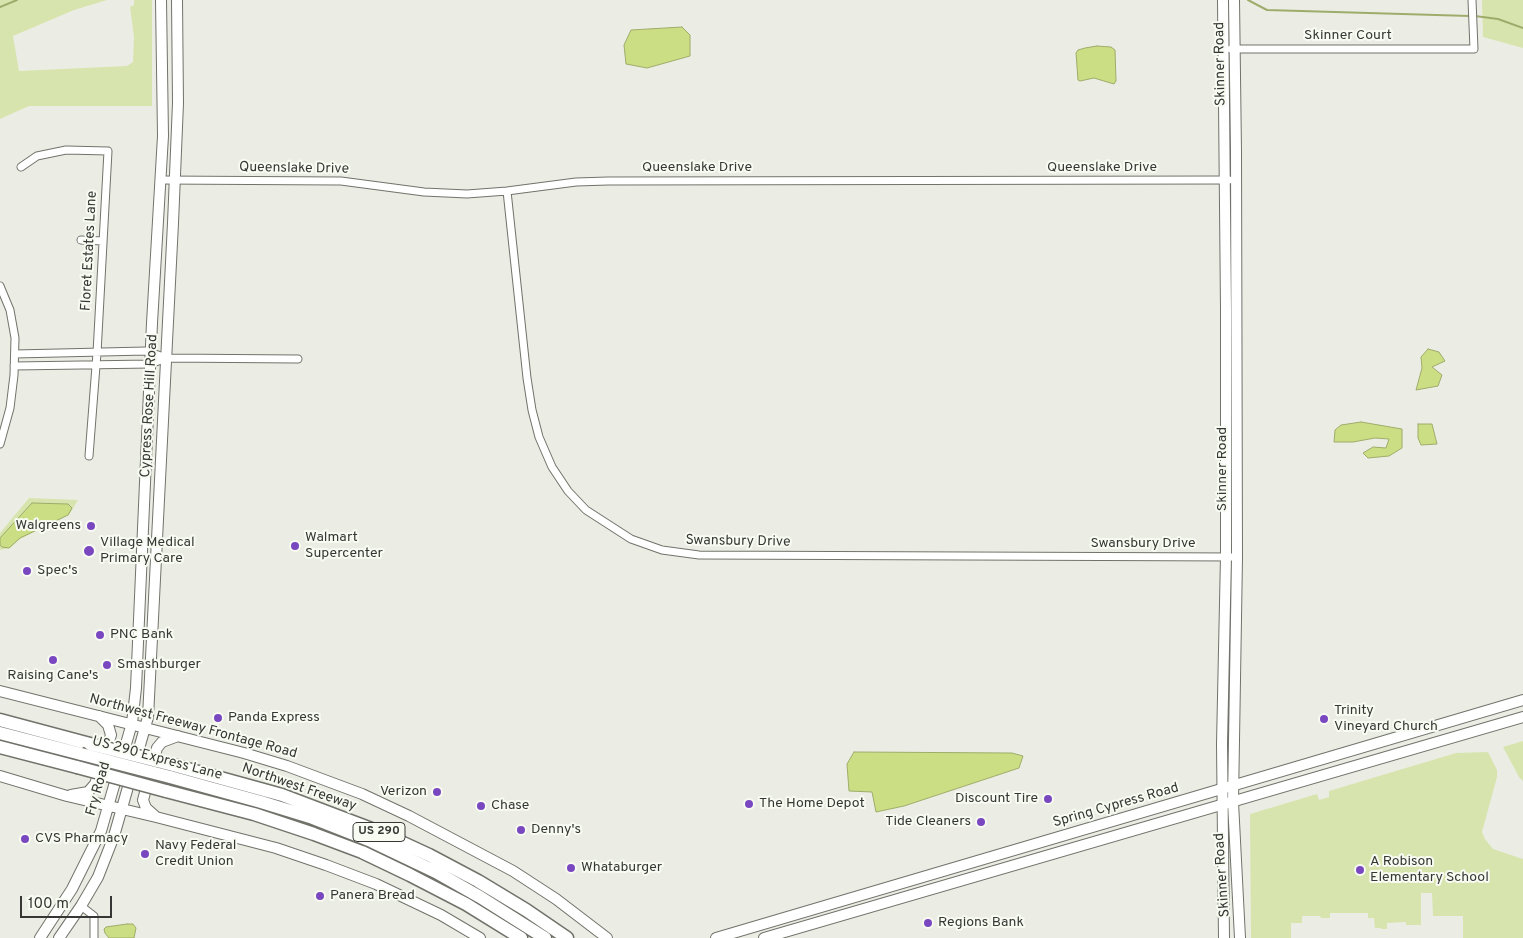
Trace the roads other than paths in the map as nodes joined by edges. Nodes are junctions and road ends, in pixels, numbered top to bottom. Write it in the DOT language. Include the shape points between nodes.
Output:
graph roads {
  1 [pos="162,0"];
  2 [pos="177,0"];
  3 [pos="1223,0"];
  4 [pos="1472,0"];
  5 [pos="1234,1"];
  6 [pos="1223,48"];
  7 [pos="1234,49"];
  8 [pos="21,167"];
  9 [pos="160,180"];
  10 [pos="174,180"];
  11 [pos="1230,180"];
  12 [pos="506,191"];
  13 [pos="81,240"];
  14 [pos="103,241"];
  15 [pos="0,286"];
  16 [pos="151,352"];
  17 [pos="97,353"];
  18 [pos="15,354"];
  19 [pos="167,358"];
  20 [pos="298,359"];
  21 [pos="150,364"];
  22 [pos="96,365"];
  23 [pos="14,366"];
  24 [pos="1225,436"];
  25 [pos="1237,436"];
  26 [pos="0,444"];
  27 [pos="89,456"];
  28 [pos="146,472"];
  29 [pos="161,472"];
  30 [pos="1226,556"];
  31 [pos="1237,557"];
  32 [pos="140,606"];
  33 [pos="154,606"];
  34 [pos="1224,650"];
  35 [pos="1235,650"];
  36 [pos="0,691"];
  37 [pos="1523,700"];
  38 [pos="98,715"];
  39 [pos="1523,717"];
  40 [pos="0,720"];
  41 [pos="132,723"];
  42 [pos="145,727"];
  43 [pos="0,733"];
  44 [pos="178,736"];
  45 [pos="1371,746"];
  46 [pos="0,747"];
  47 [pos="1375,760"];
  48 [pos="172,771"];
  49 [pos="0,776"];
  50 [pos="1234,786"];
  51 [pos="1222,789"];
  52 [pos="67,796"];
  53 [pos="1228,803"];
  54 [pos="108,806"];
  55 [pos="121,810"];
  56 [pos="156,817"];
  57 [pos="1076,832"];
  58 [pos="1078,847"];
  59 [pos="964,865"];
  60 [pos="968,878"];
  61 [pos="72,889"];
  62 [pos="81,906"];
  63 [pos="819,908"];
  64 [pos="824,920"];
  65 [pos="603,936"];
  66 [pos="40,938"];
  67 [pos="60,938"];
  68 [pos="94,938"];
  69 [pos="480,938"];
  70 [pos="521,938"];
  71 [pos="545,938"];
  72 [pos="567,938"];
  73 [pos="716,938"];
  74 [pos="764,938"];
  75 [pos="1224,938"];
  76 [pos="1240,938"];
  1 -- 9 [label="main road, Cypress Rose Hill Road"];
  2 -- 10 [label="main road, Cypress Rose Hill Road" via="178,103"];
  3 -- 6 [label="main road, Skinner Road"];
  4 -- 7 [label="street, Skinner Court" via="1474,49"];
  5 -- 7 [label="main road, Skinner Road"];
  6 -- 7 [label="street, Skinner Court"];
  6 -- 11 [label="main road, Skinner Road"];
  7 -- 11 [label="main road, Skinner Road"];
  8 -- 14 [label="street, Floret Estates Lane" via="36,156 66,150 108,151"];
  9 -- 10 [label="street, Queenslake Drive"];
  9 -- 16 [label="main road, Cypress Rose Hill Road"];
  10 -- 12 [label="street, Queenslake Drive" via="319,180 446,194"];
  10 -- 19 [label="main road, Cypress Rose Hill Road"];
  11 -- 12 [label="street, Queenslake Drive" via="608,181"];
  11 -- 24 [label="main road, Skinner Road"];
  11 -- 25 [label="main road, Skinner Road"];
  12 -- 30 [label="street, Swansbury Drive" via="527,378 539,437 552,467 568,491 586,510 626,537 662,550 699,555"];
  13 -- 14 [label="street"];
  14 -- 17 [label="street, Floret Estates Lane"];
  15 -- 18 [label="street" via="10,310"];
  16 -- 17 [label="street"];
  16 -- 19 [label="street"];
  16 -- 21 [label="main road, Cypress Rose Hill Road"];
  17 -- 18 [label="street"];
  17 -- 22 [label="street, Floret Estates Lane"];
  18 -- 23 [label="street"];
  19 -- 20 [label="street"];
  19 -- 21 [label="street"];
  19 -- 29 [label="main road, Cypress Rose Hill Road"];
  21 -- 22 [label="street"];
  21 -- 28 [label="main road, Cypress Rose Hill Road"];
  22 -- 23 [label="street"];
  22 -- 27 [label="street, Floret Estates Lane"];
  23 -- 26 [label="street" via="10,408"];
  24 -- 25 [label="main road"];
  24 -- 30 [label="main road, Skinner Road"];
  25 -- 31 [label="main road, Skinner Road"];
  28 -- 29 [label="main road"];
  28 -- 32 [label="main road, Cypress Rose Hill Road"];
  29 -- 33 [label="main road, Cypress Rose Hill Road"];
  30 -- 31 [label="street, Swansbury Drive"];
  30 -- 34 [label="main road, Skinner Road"];
  31 -- 35 [label="main road, Skinner Road"];
  32 -- 33 [label="main road"];
  32 -- 41 [label="main road, Cypress Rose Hill Road"];
  33 -- 42 [label="main road, Cypress Rose Hill Road" via="150,694"];
  34 -- 35 [label="main road"];
  34 -- 51 [label="main road, Skinner Road"];
  35 -- 50 [label="main road, Skinner Road"];
  36 -- 38 [label="main road, Northwest Freeway Frontage Road"];
  37 -- 45 [label="main road, Spring Cypress Road"];
  38 -- 41 [label="main road, Northwest Freeway Frontage Road"];
  38 -- 52 [label="main road" via="108,725 111,735 95,784 88,792"];
  39 -- 47 [label="main road, Spring Cypress Road"];
  40 -- 48 [label="highway, Northwest Freeway / US 290, bridge" via="90,744"];
  41 -- 42 [label="main road, Northwest Freeway Frontage Road"];
  41 -- 54 [label="main road, Fry Road"];
  42 -- 44 [label="main road, Northwest Freeway Frontage Road"];
  42 -- 55 [label="main road, Cypress Rose Hill Road"];
  43 -- 48 [label="highway, US 290 Express Lane, bridge" via="81,754"];
  44 -- 56 [label="main road" via="162,742 158,748 143,800"];
  44 -- 65 [label="main road, Northwest Freeway Frontage Road" via="287,766 402,812 513,871"];
  45 -- 47 [label="main road"];
  45 -- 50 [label="main road, Spring Cypress Road"];
  46 -- 70 [label="highway, US 290, bridge" via="254,814 314,834 410,875"];
  47 -- 53 [label="main road, Spring Cypress Road"];
  48 -- 71 [label="highway, US 290 Express Lane" via="371,841 451,880"];
  48 -- 72 [label="highway, Northwest Freeway / US 290" via="282,795 388,835 478,881"];
  49 -- 52 [label="main road"];
  50 -- 51 [label="main road, Spring Cypress Road"];
  50 -- 53 [label="main road, Skinner Road"];
  51 -- 53 [label="main road, Skinner Road"];
  51 -- 57 [label="main road, Spring Cypress Road"];
  52 -- 54 [label="main road"];
  53 -- 58 [label="main road, Spring Cypress Road"];
  53 -- 75 [label="main road, Skinner Road"];
  53 -- 76 [label="main road, Skinner Road"];
  54 -- 55 [label="main road"];
  54 -- 61 [label="main road, Fry Road" via="101,831"];
  55 -- 56 [label="main road"];
  55 -- 62 [label="main road, Fry Road" via="98,877"];
  56 -- 69 [label="main road" via="326,864 441,915"];
  57 -- 58 [label="main road"];
  57 -- 59 [label="main road, Spring Cypress Road"];
  58 -- 60 [label="main road, Spring Cypress Road"];
  59 -- 60 [label="main road"];
  59 -- 63 [label="main road, Spring Cypress Road"];
  60 -- 64 [label="main road, Spring Cypress Road"];
  61 -- 62 [label="main road"];
  61 -- 66 [label="main road, Fry Road"];
  62 -- 67 [label="main road, Fry Road"];
  62 -- 68 [label="street" via="94,916"];
  63 -- 64 [label="main road"];
  63 -- 73 [label="main road, Spring Cypress Road"];
  64 -- 74 [label="main road, Spring Cypress Road"];
}
